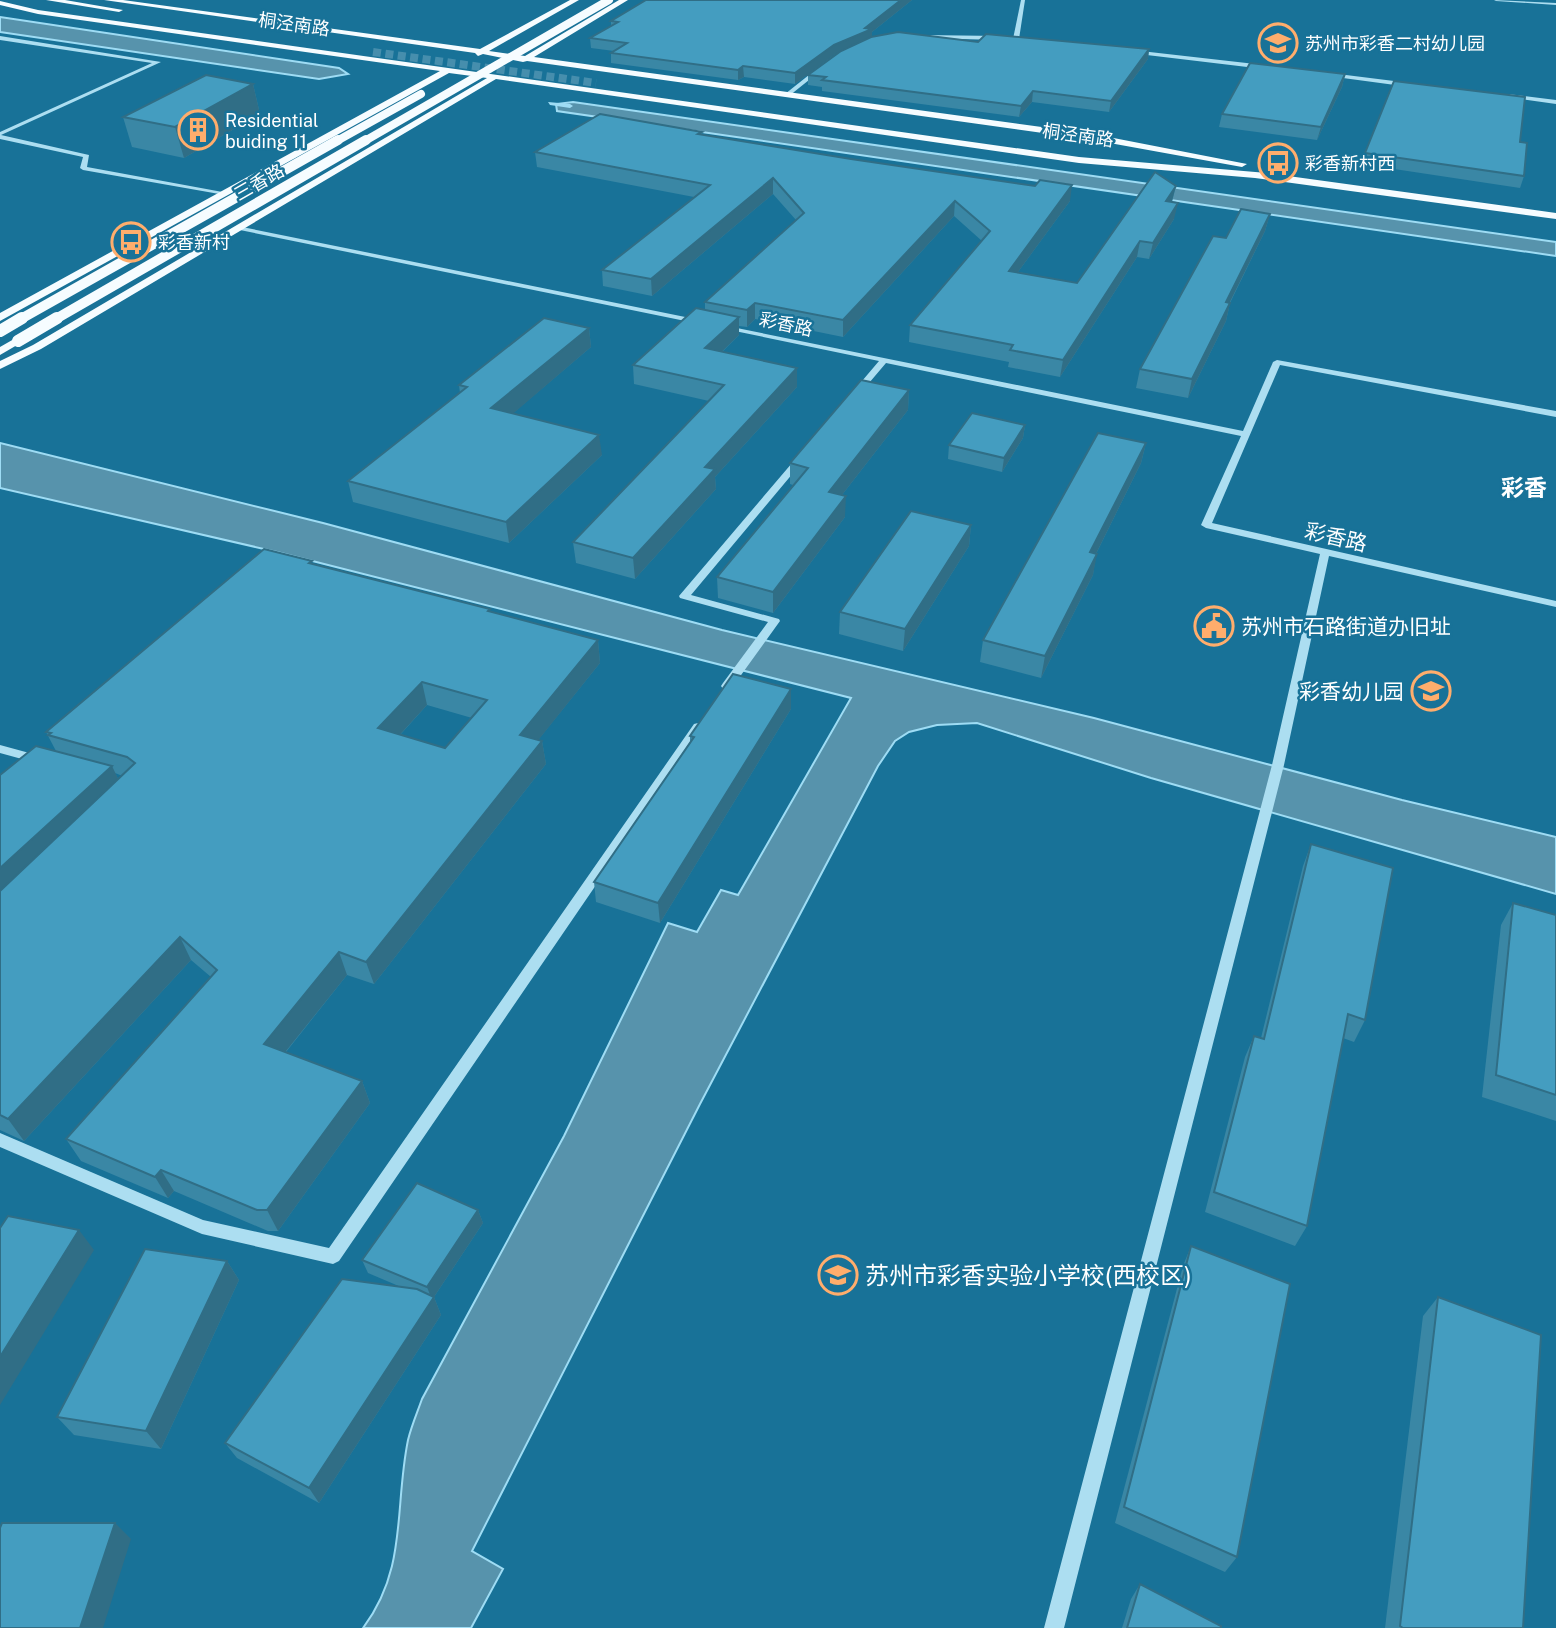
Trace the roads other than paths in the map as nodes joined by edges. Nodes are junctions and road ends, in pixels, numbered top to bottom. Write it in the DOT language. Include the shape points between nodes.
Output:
graph roads {
  1 [pos="50,0"];
  2 [pos="108,0"];
  3 [pos="575,0"];
  4 [pos="589,0"];
  5 [pos="609,0"];
  6 [pos="624,0"];
  7 [pos="1023,0"];
  8 [pos="1496,0"];
  9 [pos="1,1"];
  10 [pos="1556,4"];
  11 [pos="919,37"];
  12 [pos="0,38"];
  13 [pos="1016,39"];
  14 [pos="1030,40"];
  15 [pos="408,42"];
  16 [pos="396,48"];
  17 [pos="1127,51"];
  18 [pos="481,52"];
  19 [pos="373,55"];
  20 [pos="470,58"];
  21 [pos="526,58"];
  22 [pos="459,64"];
  23 [pos="825,65"];
  24 [pos="1265,68"];
  25 [pos="448,70"];
  26 [pos="604,73"];
  27 [pos="1321,74"];
  28 [pos="494,77"];
  29 [pos="582,81"];
  30 [pos="1418,85"];
  31 [pos="572,88"];
  32 [pos="787,94"];
  33 [pos="1501,95"];
  34 [pos="1556,102"];
  35 [pos="0,136"];
  36 [pos="1269,172"];
  37 [pos="225,193"];
  38 [pos="1556,208"];
  39 [pos="1556,216"];
  40 [pos="237,228"];
  41 [pos="0,317"];
  42 [pos="0,331"];
  43 [pos="0,352"];
  44 [pos="884,360"];
  45 [pos="0,365"];
  46 [pos="849,401"];
  47 [pos="1556,414"];
  48 [pos="1246,433"];
  49 [pos="806,452"];
  50 [pos="1325,552"];
  51 [pos="1556,604"];
  52 [pos="0,749"];
  53 [pos="50,762"];
  54 [pos="1265,815"];
  55 [pos="0,1140"];
  56 [pos="1054,1628"];
  1 -- 19 [label="main road, 桐泾南路" via="384,50"];
  2 -- 15 [label="main road"];
  3 -- 18 [label="main road"];
  4 -- 42 [label="main road, 三香路, bridge"];
  5 -- 43 [label="main road, 三香路, bridge"];
  6 -- 21 [label="main road"];
  7 -- 13 [label="street"];
  8 -- 10 [label="street"];
  9 -- 19 [label="main road" via="38,12"];
  11 -- 13 [label="street"];
  12 -- 35 [label="street" via="158,62"];
  13 -- 14 [label="street"];
  15 -- 16 [label="main road"];
  15 -- 18 [label="main road"];
  17 -- 24 [label="street"];
  18 -- 20 [label="main road"];
  18 -- 21 [label="main road"];
  19 -- 25 [label="main road"];
  21 -- 26 [label="main road"];
  21 -- 28 [label="main road"];
  22 -- 25 [label="main road"];
  23 -- 32 [label="street"];
  25 -- 28 [label="main road"];
  25 -- 37 [label="main road"];
  26 -- 32 [label="main road"];
  26 -- 36 [label="main road, 桐泾南路"];
  26 -- 36 [label="main road, 桐泾南路" via="594,79"];
  27 -- 30 [label="street"];
  28 -- 31 [label="main road"];
  28 -- 40 [label="main road"];
  29 -- 31 [label="main road"];
  31 -- 36 [label="main road" via="1079,160"];
  32 -- 36 [label="main road" via="1093,137"];
  33 -- 34 [label="street"];
  35 -- 37 [label="street" via="87,156 83,168"];
  36 -- 38 [label="main road, 桐泾南路"];
  36 -- 39 [label="main road, 桐泾南路"];
  37 -- 41 [label="main road"];
  40 -- 44 [label="street, 彩香路"];
  40 -- 45 [label="main road"];
  44 -- 46 [label="street"];
  44 -- 48 [label="street, 彩香路"];
  47 -- 48 [label="street, 彩香路" via="1277,362"];
  48 -- 50 [label="street, 彩香路" via="1206,525"];
  49 -- 55 [label="street" via="684,596 775,621 333,1256 202,1227"];
  50 -- 51 [label="street, 彩香路"];
  50 -- 54 [label="street"];
  52 -- 53 [label="street"];
  54 -- 56 [label="street"];
}
